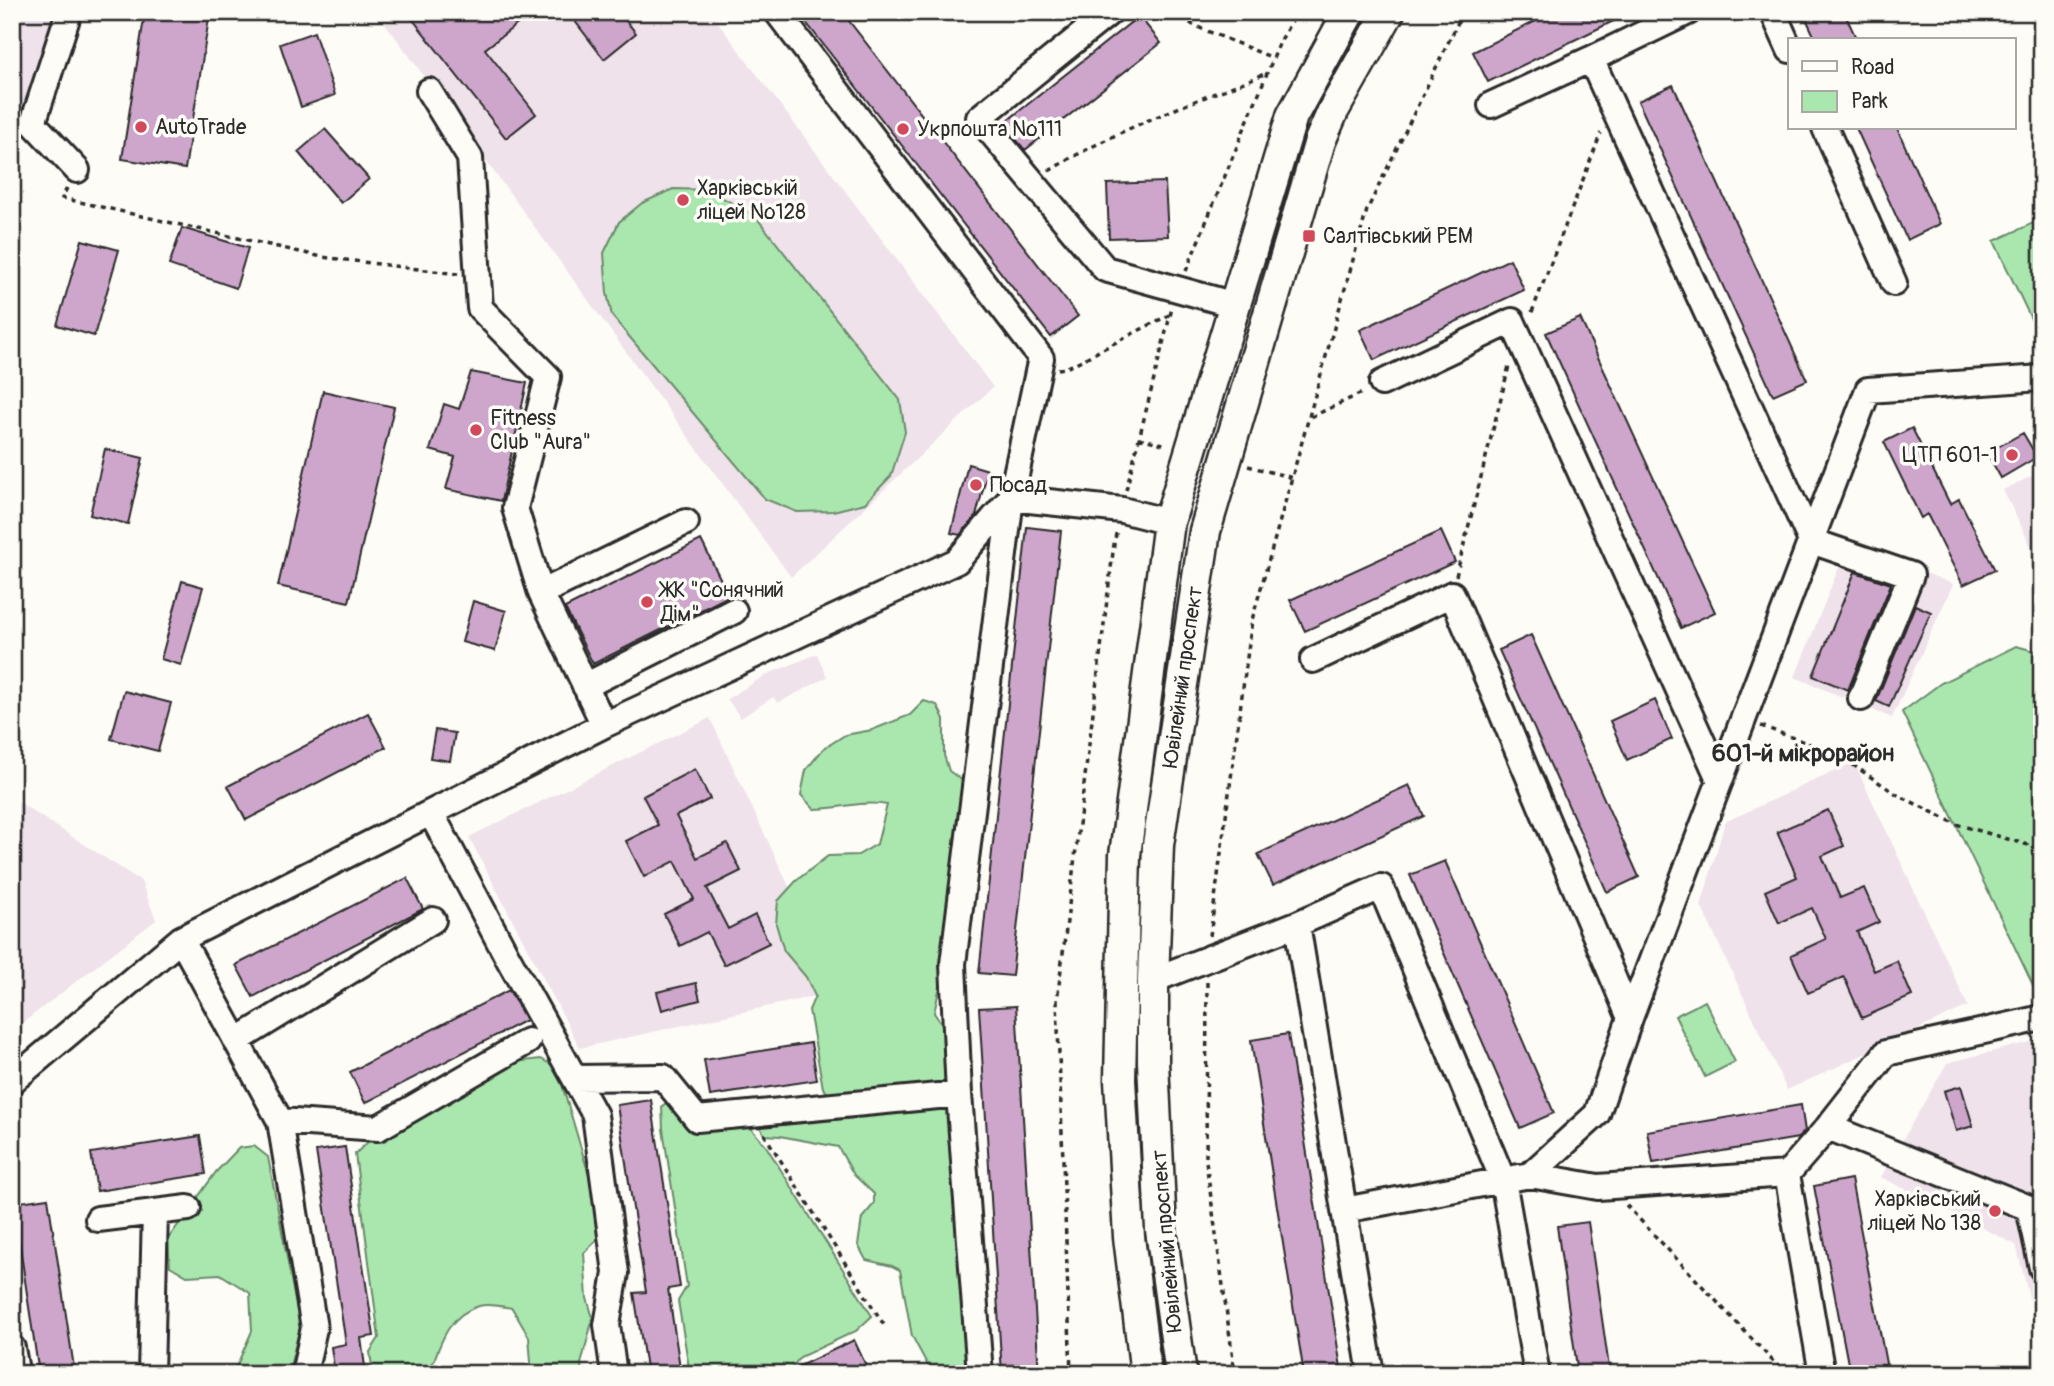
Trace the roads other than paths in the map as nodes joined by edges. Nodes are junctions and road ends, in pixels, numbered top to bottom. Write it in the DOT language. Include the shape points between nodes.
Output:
graph roads {
  1 [pos="69,12"];
  2 [pos="777,12"];
  3 [pos="1110,12"];
  4 [pos="1389,12"];
  5 [pos="1773,12"];
  6 [pos="1343,14"];
  7 [pos="1679,14"];
  8 [pos="1788,46"];
  9 [pos="1591,58"];
  10 [pos="429,91"];
  11 [pos="1491,105"];
  12 [pos="1826,130"];
  13 [pos="77,170"];
  14 [pos="1894,284"];
  15 [pos="1235,305"];
  16 [pos="2042,377"];
  17 [pos="1382,383"];
  18 [pos="1011,498"];
  19 [pos="1169,522"];
  20 [pos="686,523"];
  21 [pos="1205,531"];
  22 [pos="1811,541"];
  23 [pos="541,593"];
  24 [pos="734,611"];
  25 [pos="1313,660"];
  26 [pos="585,686"];
  27 [pos="1861,698"];
  28 [pos="604,725"];
  29 [pos="1720,781"];
  30 [pos="431,813"];
  31 [pos="433,920"];
  32 [pos="1297,924"];
  33 [pos="181,939"];
  34 [pos="1153,980"];
  35 [pos="1630,1018"];
  36 [pos="2042,1018"];
  37 [pos="236,1041"];
  38 [pos="528,1041"];
  39 [pos="575,1078"];
  40 [pos="12,1081"];
  41 [pos="959,1094"];
  42 [pos="280,1121"];
  43 [pos="1828,1127"];
  44 [pos="1530,1174"];
  45 [pos="1787,1174"];
  46 [pos="1503,1180"];
  47 [pos="188,1208"];
  48 [pos="1344,1210"];
  49 [pos="155,1212"];
  50 [pos="98,1219"];
  51 [pos="2042,1268"];
  52 [pos="12,1348"];
  53 [pos="12,1370"];
  54 [pos="151,1374"];
  55 [pos="304,1374"];
  56 [pos="614,1374"];
  57 [pos="979,1374"];
  58 [pos="1146,1374"];
  59 [pos="1181,1374"];
  60 [pos="1371,1374"];
  61 [pos="1537,1374"];
  62 [pos="1822,1374"];
  1 -- 13 [label="street" via="33,123"];
  2 -- 18 [label="street" via="1041,358"];
  3 -- 15 [label="street" via="979,118 1105,269"];
  4 -- 21 [label="main road, Ювілейний проспект" via="1320,141"];
  5 -- 8 [label="street"];
  6 -- 15 [label="main road, Ювілейний проспект" via="1292,116"];
  7 -- 9 [label="street"];
  9 -- 11 [label="street"];
  9 -- 22 [label="street"];
  10 -- 23 [label="street" via="470,158 480,308 548,377 515,508"];
  12 -- 14 [label="street"];
  15 -- 19 [label="main road, Ювілейний проспект"];
  16 -- 22 [label="street" via="1868,390"];
  17 -- 29 [label="street" via="1511,321"];
  18 -- 19 [label="street" via="1122,510"];
  18 -- 28 [label="street" via="957,561"];
  18 -- 41 [label="street" via="953,964"];
  19 -- 21 [label="main road"];
  19 -- 58 [label="main road, Ювілейний проспект" via="1125,855 1120,1080 1129,1237"];
  20 -- 23 [label="street"];
  21 -- 34 [label="main road, Ювілейний проспект" via="1158,845"];
  22 -- 27 [label="street" via="1911,575"];
  22 -- 29 [label="street"];
  23 -- 26 [label="street"];
  24 -- 26 [label="street"];
  25 -- 35 [label="street" via="1452,594"];
  26 -- 28 [label="street"];
  28 -- 30 [label="street"];
  29 -- 35 [label="street"];
  30 -- 33 [label="street"];
  30 -- 39 [label="street"];
  31 -- 37 [label="street"];
  32 -- 34 [label="street"];
  32 -- 46 [label="street" via="1381,887"];
  32 -- 48 [label="street"];
  33 -- 37 [label="street"];
  33 -- 40 [label="street"];
  34 -- 59 [label="main road, Ювілейний проспект" via="1161,1230"];
  35 -- 44 [label="street" via="1597,1114"];
  36 -- 43 [label="street" via="1886,1053"];
  37 -- 42 [label="street"];
  38 -- 42 [label="street" via="378,1128"];
  39 -- 41 [label="street" via="663,1077 696,1119"];
  39 -- 56 [label="street" via="595,1115 615,1260 607,1325"];
  41 -- 57 [label="street"];
  42 -- 55 [label="street" via="314,1328"];
  43 -- 45 [label="street"];
  43 -- 51 [label="street" via="2029,1208"];
  44 -- 45 [label="street" via="1598,1187"];
  44 -- 46 [label="street"];
  45 -- 62 [label="street"];
  46 -- 48 [label="street"];
  46 -- 61 [label="street"];
  47 -- 49 [label="street"];
  48 -- 60 [label="street"];
  49 -- 50 [label="street"];
  49 -- 54 [label="street"];
  52 -- 53 [label="street"];
}
